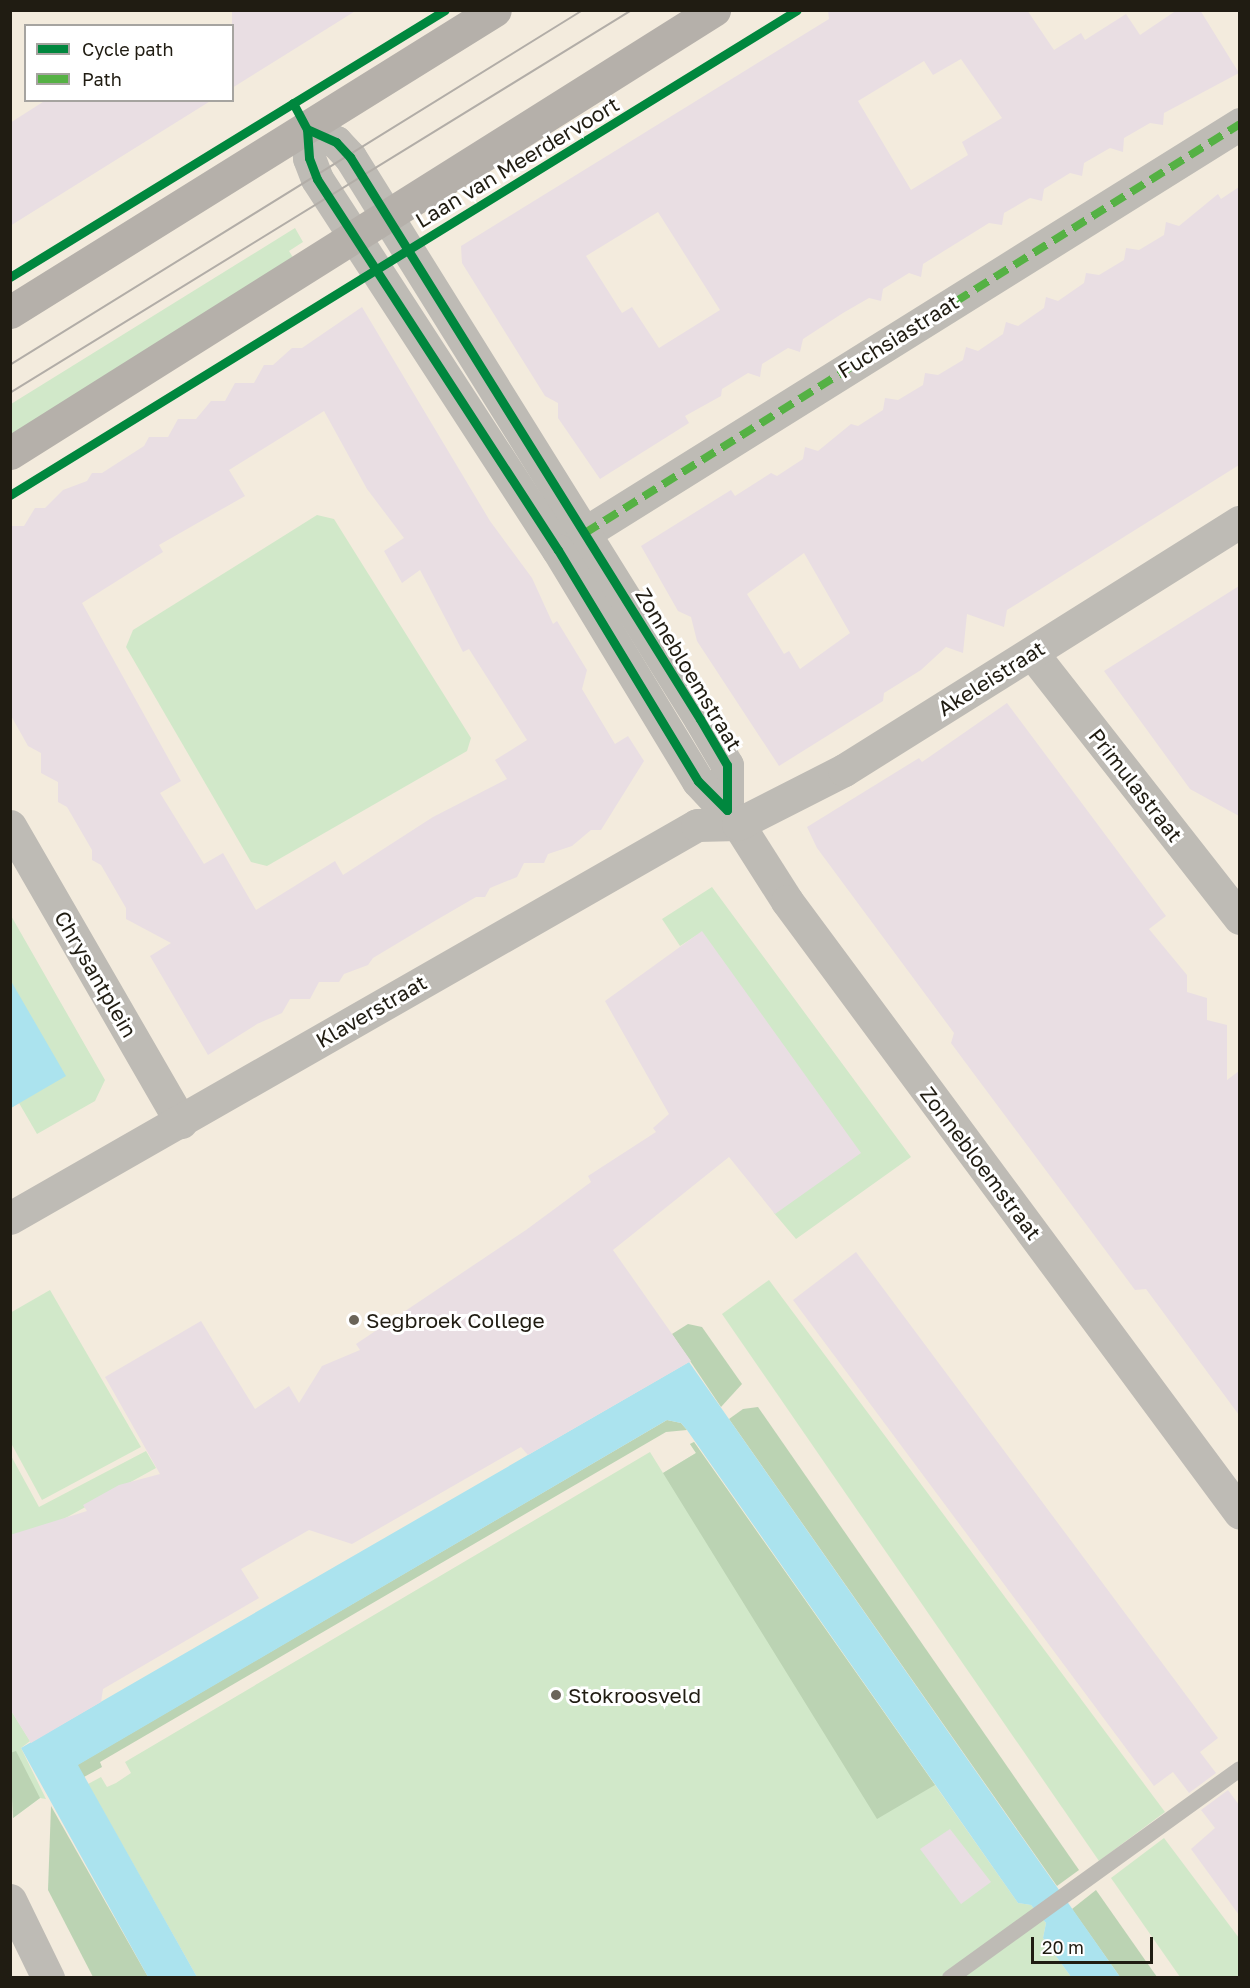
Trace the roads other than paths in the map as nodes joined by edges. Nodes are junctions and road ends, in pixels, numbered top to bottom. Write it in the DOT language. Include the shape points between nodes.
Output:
graph roads {
  1 [pos="495,10"];
  2 [pos="714,10"];
  3 [pos="1239,124"];
  4 [pos="308,129"];
  5 [pos="386,216"];
  6 [pos="353,236"];
  7 [pos="10,312"];
  8 [pos="10,453"];
  9 [pos="1239,522"];
  10 [pos="585,533"];
  11 [pos="558,550"];
  12 [pos="1032,653"];
  13 [pos="733,817"];
  14 [pos="10,826"];
  15 [pos="1239,918"];
  16 [pos="181,1122"];
  17 [pos="10,1218"];
  18 [pos="1235,1496"];
  19 [pos="1239,1768"];
  20 [pos="10,1900"];
  21 [pos="48,1977"];
  22 [pos="950,1977"];
  1 -- 4 [label="street"];
  2 -- 5 [label="street, Laan van Meerdervoort"];
  3 -- 10 [label="street, Fuchsiastraat"];
  4 -- 5 [label="street, Zonnebloemstraat" via="336,142 350,157"];
  4 -- 6 [label="street, Zonnebloemstraat" via="309,158 317,178"];
  4 -- 7 [label="street"];
  5 -- 6 [label="street, Laan van Meerdervoort"];
  5 -- 10 [label="street, Zonnebloemstraat"];
  6 -- 8 [label="street, Laan van Meerdervoort"];
  6 -- 11 [label="street, Zonnebloemstraat" via="377,267"];
  9 -- 12 [label="street, Akeleistraat"];
  10 -- 11 [label="street, Fuchsiastraat"];
  10 -- 13 [label="street, Zonnebloemstraat" via="727,765"];
  11 -- 13 [label="street, Zonnebloemstraat" via="698,781"];
  12 -- 13 [label="street, Akeleistraat" via="844,770"];
  12 -- 15 [label="street, Primulastraat"];
  13 -- 16 [label="street, Klaverstraat" via="698,825"];
  13 -- 18 [label="street, Zonnebloemstraat" via="787,902"];
  14 -- 16 [label="street, Chrysantplein"];
  16 -- 17 [label="street, Klaverstraat"];
  19 -- 22 [label="lane"];
  20 -- 21 [label="street"];
}
